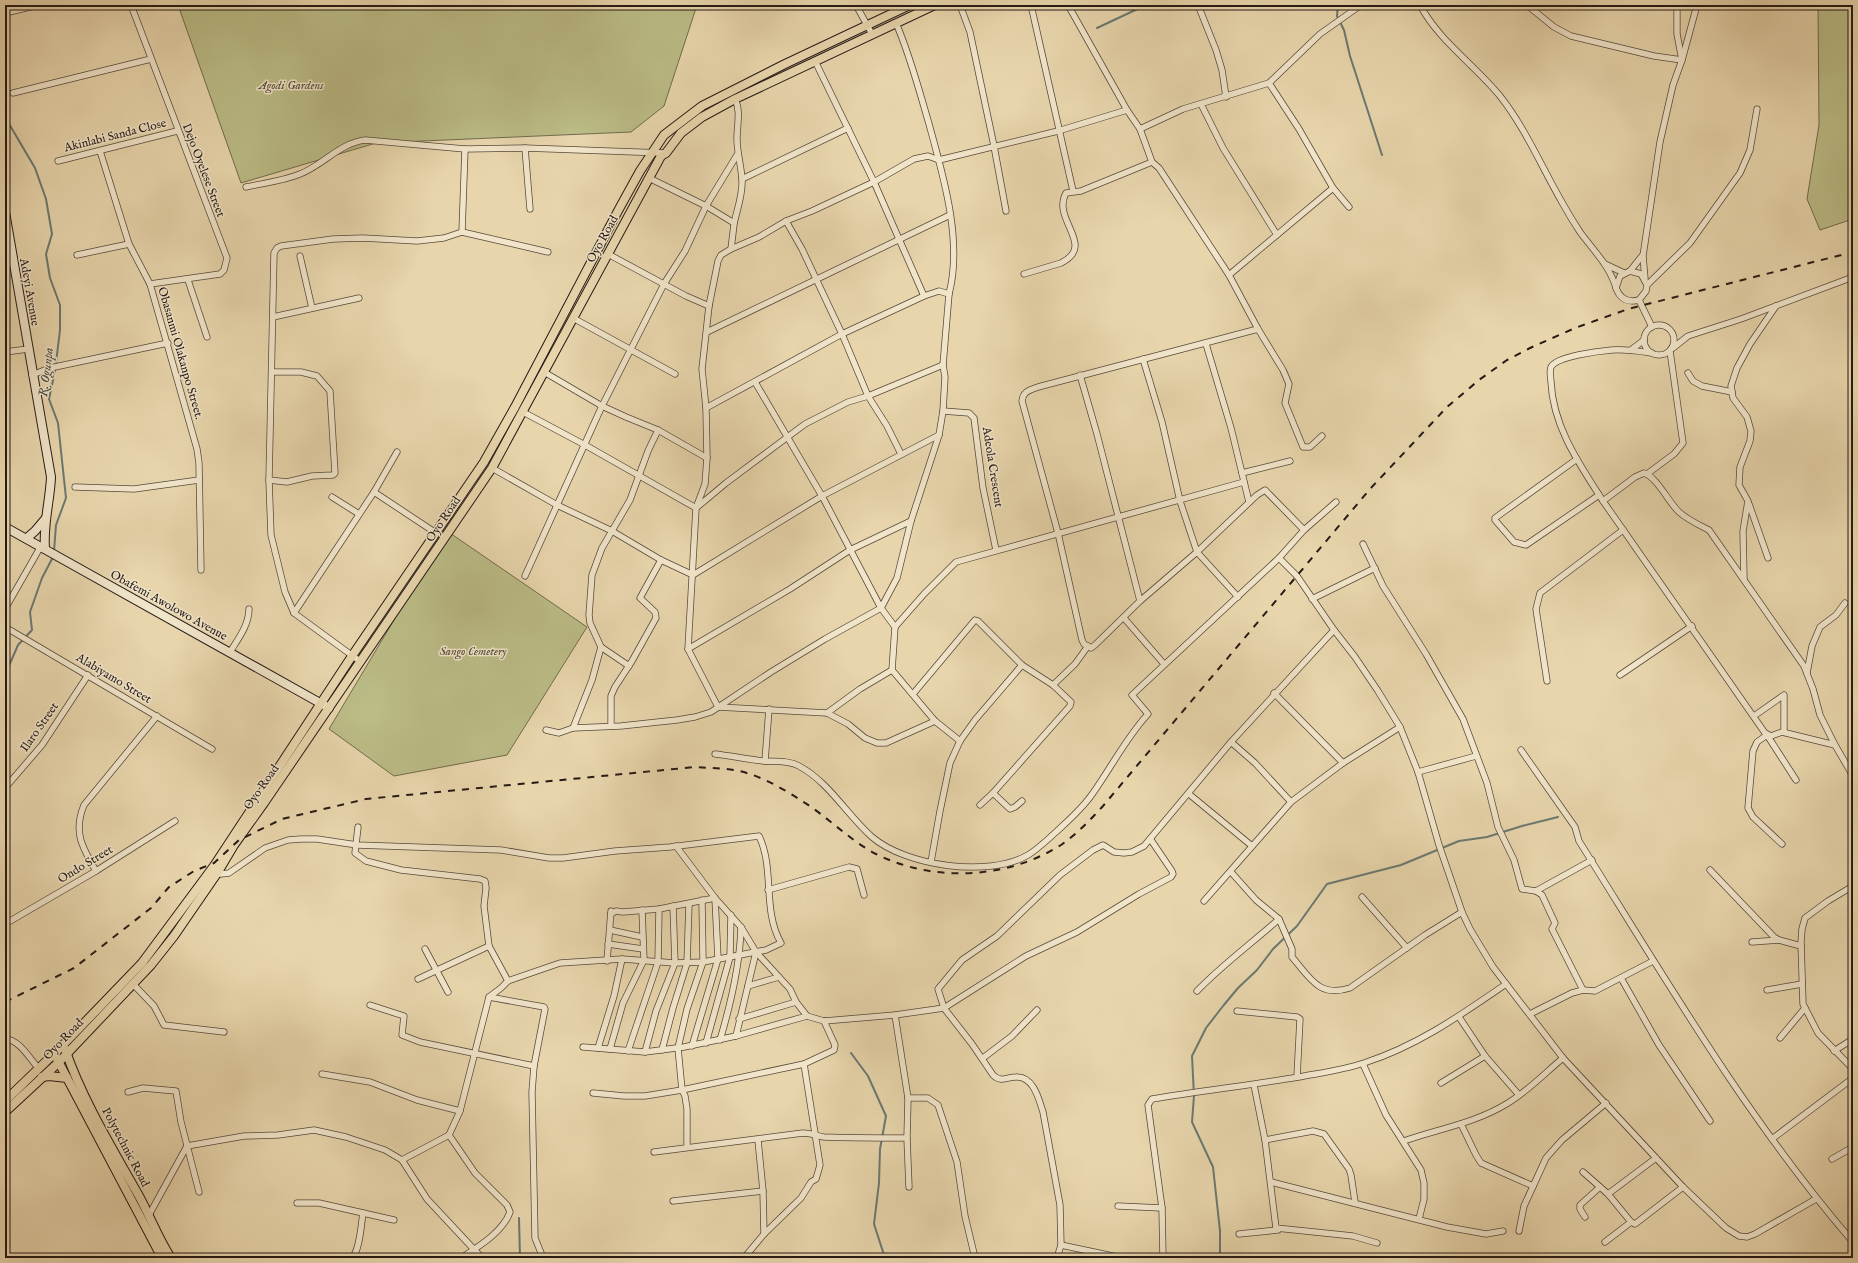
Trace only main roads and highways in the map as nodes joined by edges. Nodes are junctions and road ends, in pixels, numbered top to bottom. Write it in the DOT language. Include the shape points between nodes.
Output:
graph roads {
  1 [pos="910,5"];
  2 [pos="935,5"];
  3 [pos="575,294"];
  4 [pos="583,298"];
  5 [pos="215,870"];
  6 [pos="63,1045"];
  7 [pos="55,1052"];
  8 [pos="66,1053"];
  9 [pos="59,1062"];
  10 [pos="40,1073"];
  11 [pos="67,1078"];
  12 [pos="5,1101"];
  13 [pos="5,1112"];
  14 [pos="99,1132"];
  15 [pos="162,1258"];
  16 [pos="171,1258"];
  1 -- 3 [label="main road, Oyo Road" via="702,106 664,135 640,171"];
  2 -- 4 [label="main road, Oyo Road" via="735,99 688,127 661,156"];
  3 -- 4 [label="main road"];
  3 -- 5 [label="main road, Oyo Road" via="484,462 352,656"];
  4 -- 5 [label="main road, Oyo Road" via="492,468 264,804"];
  5 -- 6 [label="main road, Oyo Road" via="142,963"];
  5 -- 8 [label="main road, Oyo Road" via="174,936 133,984"];
  6 -- 7 [label="main road, Oyo Road"];
  6 -- 8 [label="main road, Polytechnic Road"];
  7 -- 9 [label="main road, Polytechnic Road"];
  7 -- 10 [label="main road, Oyo Road"];
  8 -- 9 [label="main road, Oyo Road"];
  8 -- 14 [label="main road, Polytechnic Road"];
  9 -- 10 [label="main road, Oyo Road"];
  9 -- 11 [label="main road, Polytechnic Road"];
  10 -- 11 [label="main road"];
  10 -- 12 [label="main road, Oyo Road"];
  10 -- 13 [label="main road, Oyo Road"];
  11 -- 14 [label="main road, Polytechnic Road"];
  14 -- 15 [label="main road, Polytechnic Road"];
  14 -- 16 [label="main road, Polytechnic Road" via="149,1215 156,1234"];
}
